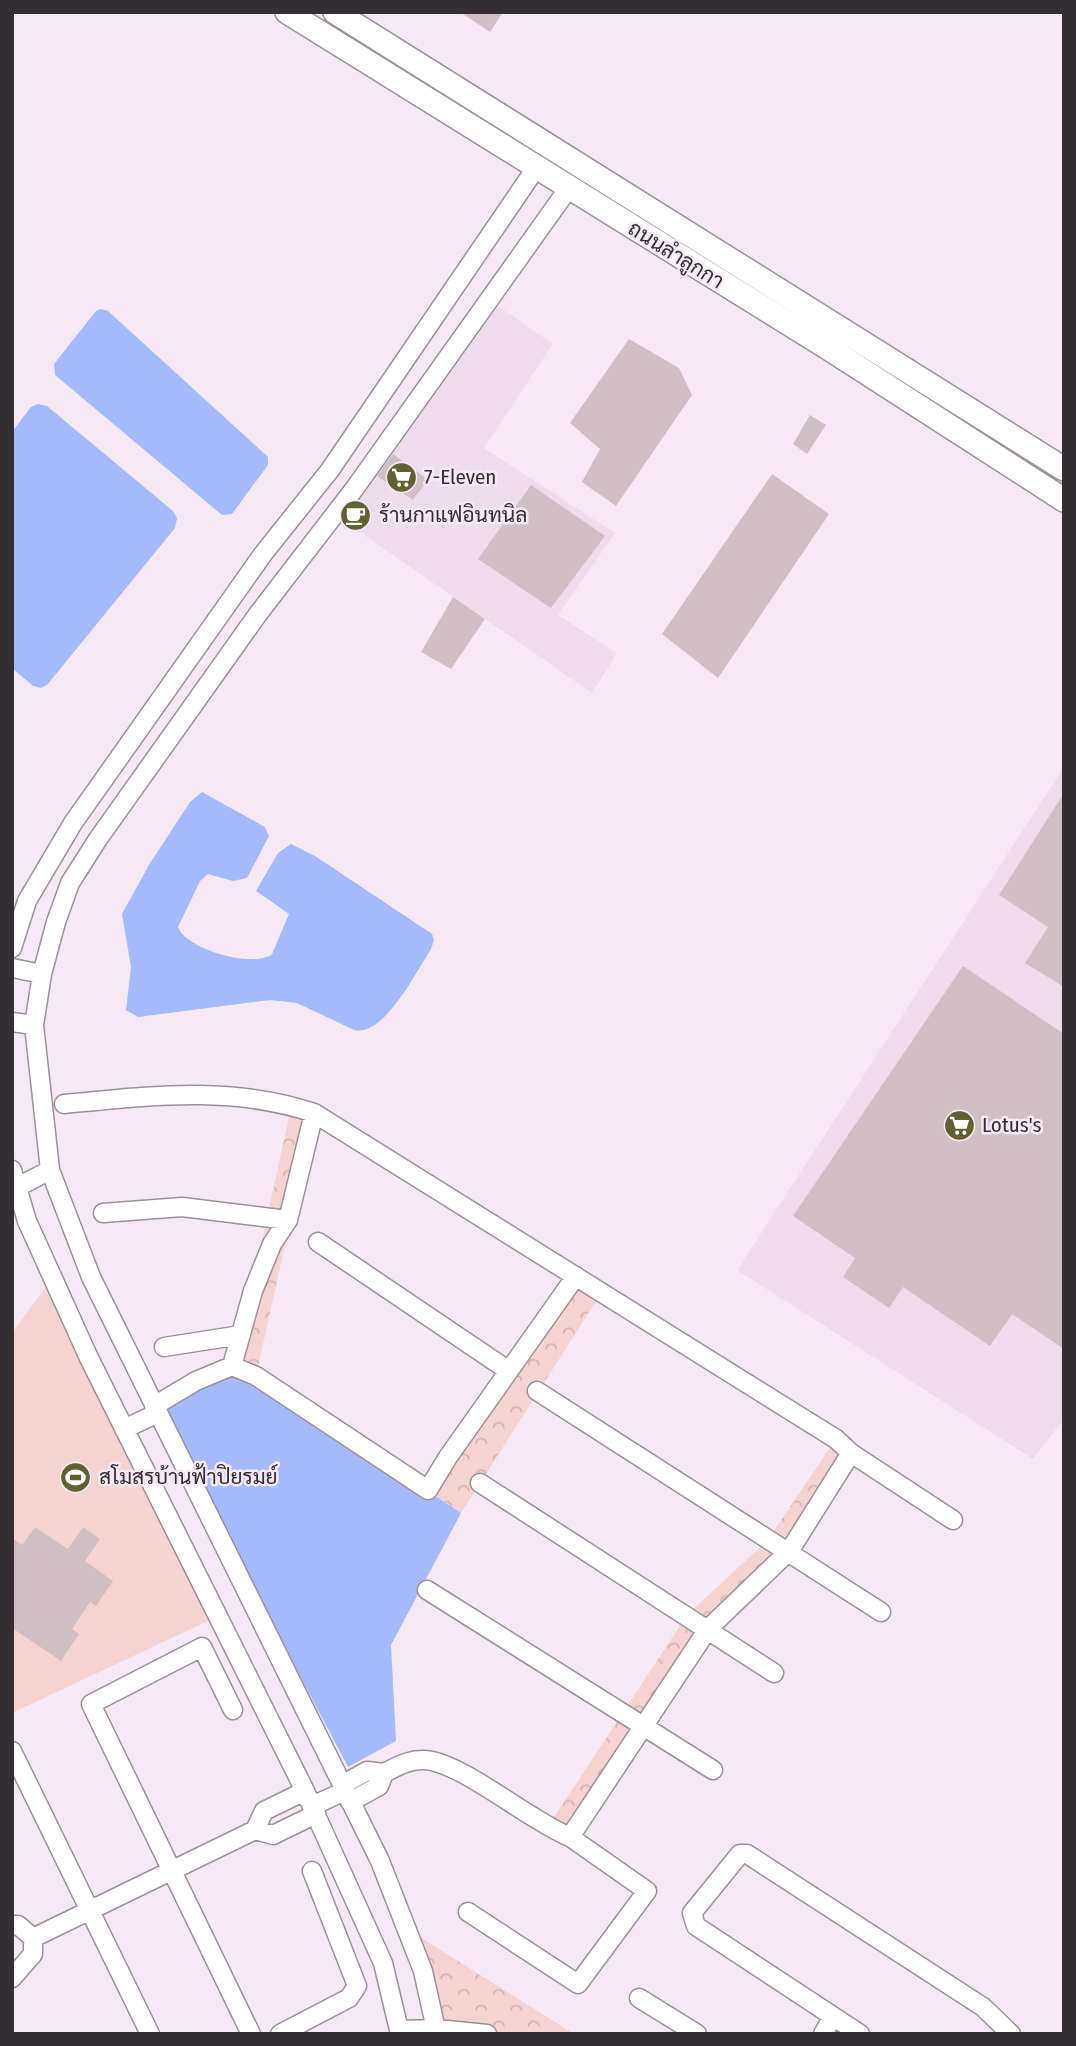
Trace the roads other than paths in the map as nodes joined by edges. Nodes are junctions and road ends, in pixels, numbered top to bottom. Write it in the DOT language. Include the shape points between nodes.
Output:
graph roads {
  1 [pos="288,12"];
  2 [pos="335,12"];
  3 [pos="537,168"];
  4 [pos="568,188"];
  5 [pos="1064,469"];
  6 [pos="1064,500"];
  7 [pos="12,948"];
  8 [pos="12,968"];
  9 [pos="42,974"];
  10 [pos="12,1022"];
  11 [pos="34,1026"];
  12 [pos="64,1104"];
  13 [pos="314,1113"];
  14 [pos="12,1170"];
  15 [pos="50,1170"];
  16 [pos="15,1189"];
  17 [pos="103,1213"];
  18 [pos="288,1220"];
  19 [pos="318,1242"];
  20 [pos="576,1276"];
  21 [pos="241,1335"];
  22 [pos="164,1347"];
  23 [pos="232,1366"];
  24 [pos="509,1371"];
  25 [pos="196,1381"];
  26 [pos="145,1388"];
  27 [pos="537,1391"];
  28 [pos="156,1410"];
  29 [pos="124,1429"];
  30 [pos="852,1454"];
  31 [pos="480,1483"];
  32 [pos="953,1520"];
  33 [pos="790,1550"];
  34 [pos="427,1590"];
  35 [pos="881,1612"];
  36 [pos="708,1629"];
  37 [pos="774,1673"];
  38 [pos="233,1710"];
  39 [pos="640,1727"];
  40 [pos="12,1751"];
  41 [pos="713,1770"];
  42 [pos="18,1781"];
  43 [pos="346,1793"];
  44 [pos="311,1804"];
  45 [pos="255,1830"];
  46 [pos="570,1837"];
  47 [pos="171,1871"];
  48 [pos="312,1871"];
  49 [pos="90,1910"];
  50 [pos="468,1912"];
  51 [pos="12,1924"];
  52 [pos="33,1938"];
  53 [pos="13,1976"];
  54 [pos="639,1998"];
  55 [pos="833,2016"];
  56 [pos="437,2031"];
  57 [pos="399,2032"];
  58 [pos="150,2034"];
  59 [pos="251,2034"];
  60 [pos="280,2034"];
  61 [pos="487,2034"];
  62 [pos="697,2034"];
  63 [pos="823,2034"];
  64 [pos="860,2034"];
  65 [pos="1011,2034"];
  1 -- 3 [label="main road, ถนนลำลูกกา"];
  2 -- 5 [label="main road, ถนนลำลูกกา"];
  3 -- 4 [label="main road, ถนนลำลูกกา"];
  3 -- 7 [label="street" via="330,470 263,554 73,823 27,901"];
  4 -- 6 [label="main road, ถนนลำลูกกา"];
  4 -- 9 [label="street" via="98,839 70,883"];
  8 -- 9 [label="street"];
  9 -- 11 [label="street"];
  10 -- 11 [label="street"];
  11 -- 15 [label="street"];
  12 -- 13 [label="street" via="210,1093"];
  13 -- 18 [label="street"];
  13 -- 20 [label="street"];
  14 -- 16 [label="street"];
  15 -- 16 [label="street"];
  15 -- 26 [label="street" via="91,1277"];
  16 -- 29 [label="street"];
  17 -- 18 [label="street" via="182,1207"];
  18 -- 21 [label="street" via="272,1244"];
  19 -- 24 [label="street"];
  20 -- 24 [label="street"];
  20 -- 30 [label="street" via="836,1439"];
  21 -- 22 [label="street"];
  21 -- 23 [label="street"];
  23 -- 24 [label="street" via="256,1376 428,1490"];
  23 -- 25 [label="street"];
  25 -- 26 [label="street"];
  25 -- 28 [label="street"];
  26 -- 28 [label="street"];
  27 -- 33 [label="street" via="767,1541"];
  28 -- 29 [label="street"];
  28 -- 43 [label="street"];
  29 -- 44 [label="street"];
  30 -- 32 [label="street"];
  30 -- 33 [label="street"];
  31 -- 36 [label="street"];
  33 -- 35 [label="street"];
  33 -- 36 [label="street"];
  34 -- 39 [label="street"];
  36 -- 37 [label="street"];
  36 -- 39 [label="street"];
  38 -- 47 [label="street" via="201,1647 91,1704"];
  39 -- 41 [label="street"];
  39 -- 46 [label="street"];
  40 -- 42 [label="street"];
  42 -- 49 [label="street"];
  43 -- 44 [label="street"];
  43 -- 46 [label="street" via="367,1771 384,1773 410,1761 428,1760 452,1767 547,1828"];
  43 -- 56 [label="street" via="380,1861 423,1971"];
  44 -- 45 [label="street" via="273,1835"];
  44 -- 45 [label="street" via="264,1811"];
  44 -- 57 [label="street" via="383,1963"];
  45 -- 47 [label="street"];
  46 -- 50 [label="street" via="647,1891 578,1984"];
  47 -- 49 [label="street"];
  47 -- 59 [label="street"];
  48 -- 60 [label="street" via="358,1986 349,1998"];
  49 -- 52 [label="street"];
  49 -- 58 [label="street"];
  51 -- 52 [label="street"];
  52 -- 53 [label="street" via="33,1954"];
  54 -- 62 [label="street"];
  55 -- 63 [label="street"];
  55 -- 64 [label="street"];
  55 -- 65 [label="street" via="692,1921 692,1913 740,1854 747,1854 983,2007"];
  56 -- 57 [label="street"];
  56 -- 61 [label="street"];
}
